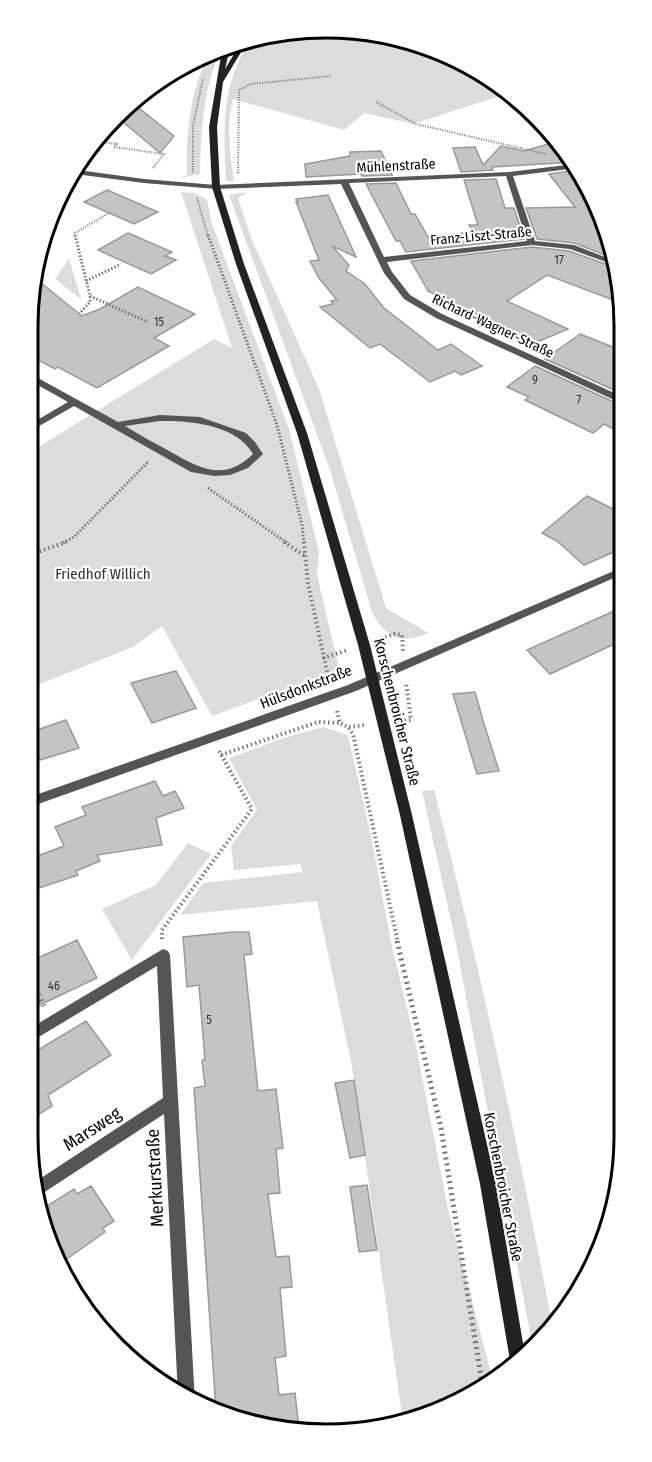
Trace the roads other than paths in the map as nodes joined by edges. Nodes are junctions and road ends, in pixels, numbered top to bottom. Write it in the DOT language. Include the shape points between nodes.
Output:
graph roads {
  1 [pos="239,51"];
  2 [pos="226,56"];
  3 [pos="220,83"];
  4 [pos="567,167"];
  5 [pos="82,173"];
  6 [pos="508,174"];
  7 [pos="344,182"];
  8 [pos="216,187"];
  9 [pos="532,243"];
  10 [pos="381,260"];
  11 [pos="607,260"];
  12 [pos="38,381"];
  13 [pos="614,397"];
  14 [pos="74,402"];
  15 [pos="38,423"];
  16 [pos="118,425"];
  17 [pos="614,574"];
  18 [pos="373,679"];
  19 [pos="38,798"];
  20 [pos="38,1031"];
  21 [pos="170,1102"];
  22 [pos="42,1186"];
  23 [pos="516,1353"];
  24 [pos="186,1388"];
  1 -- 3 [label="main road, Korschenbroicher Straße"];
  2 -- 3 [label="main road, Korschenbroicher Straße"];
  3 -- 8 [label="main road, Korschenbroicher Straße" via="213,127"];
  4 -- 6 [label="street, Mühlenstraße"];
  5 -- 8 [label="street, Mühlenstraße"];
  6 -- 7 [label="street, Mühlenstraße"];
  6 -- 9 [label="street"];
  7 -- 8 [label="street, Mühlenstraße"];
  7 -- 10 [label="street, Richard-Wagner-Straße"];
  8 -- 18 [label="main road, Korschenbroicher Straße" via="302,433"];
  9 -- 10 [label="street, Franz-Liszt-Straße"];
  9 -- 11 [label="street, Franz-Liszt-Straße" via="572,247"];
  10 -- 13 [label="street, Richard-Wagner-Straße" via="399,288 424,309"];
  12 -- 14 [label="street"];
  14 -- 15 [label="street"];
  14 -- 16 [label="street"];
  16 -- 16 [label="street" via="176,416 209,420 250,439 258,454 247,467 217,475 195,470"];
  17 -- 18 [label="street, Hülsdonkstraße"];
  18 -- 19 [label="street, Hülsdonkstraße"];
  18 -- 23 [label="main road, Korschenbroicher Straße" via="490,1195"];
  20 -- 21 [label="street, Merkurstraße" via="163,955"];
  21 -- 22 [label="street, Marsweg"];
  21 -- 24 [label="street, Merkurstraße"];
}
